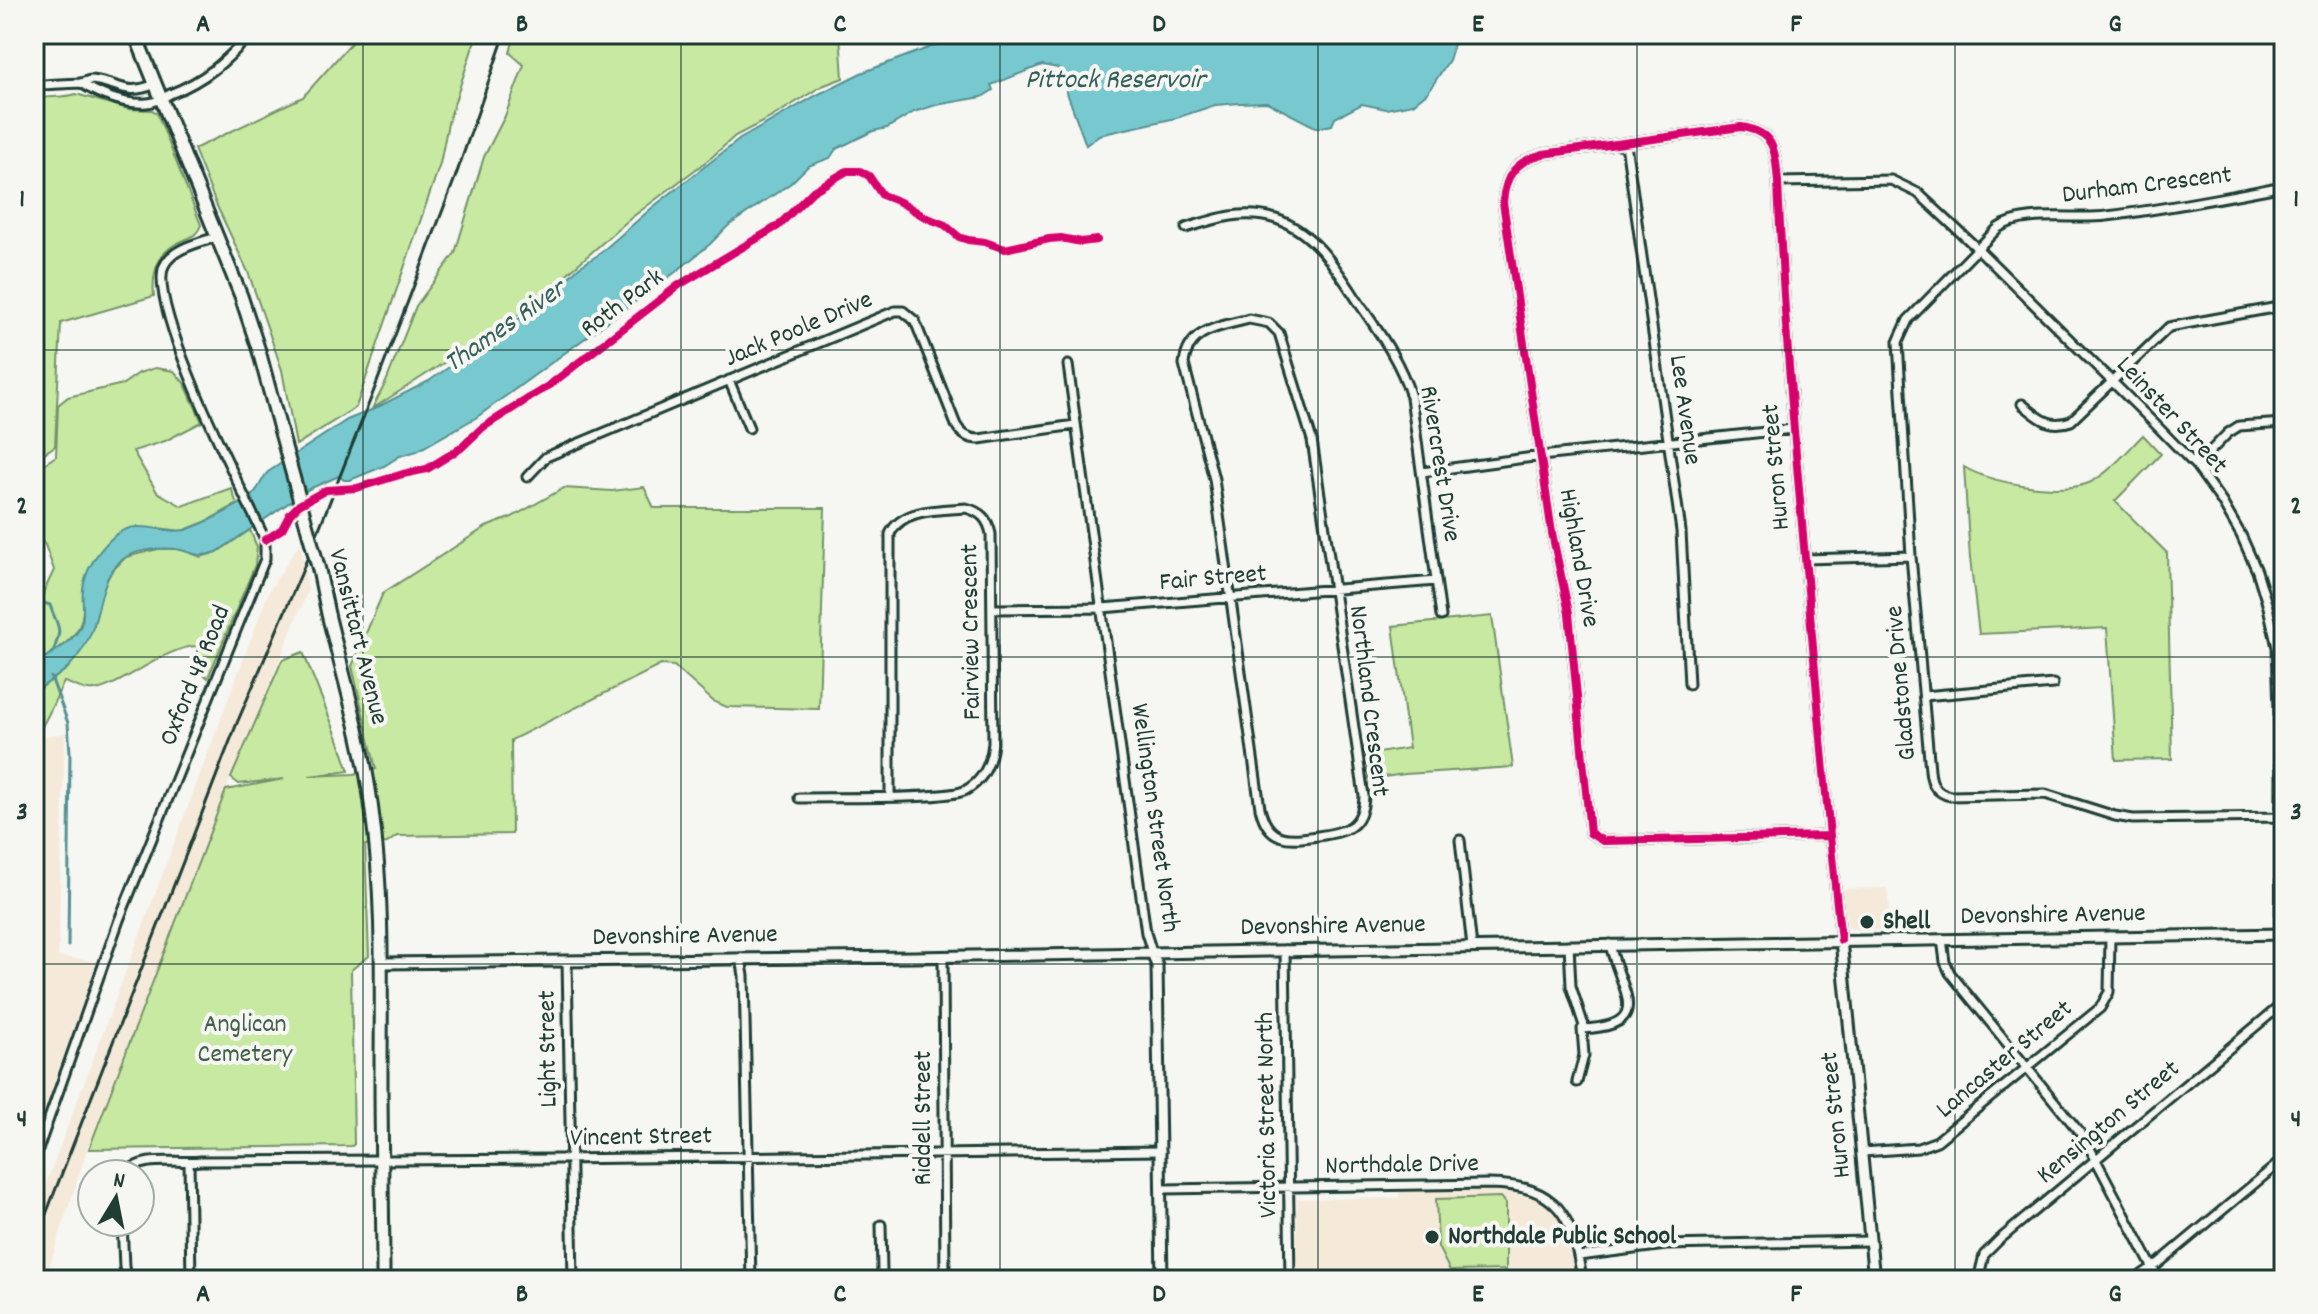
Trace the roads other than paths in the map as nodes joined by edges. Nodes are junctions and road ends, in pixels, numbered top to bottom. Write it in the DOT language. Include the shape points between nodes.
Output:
graph roads {
  1 [pos="135,34"];
  2 [pos="251,34"];
  3 [pos="81,83"];
  4 [pos="155,84"];
  5 [pos="34,86"];
  6 [pos="161,99"];
  7 [pos="1626,144"];
  8 [pos="1778,182"];
  9 [pos="2284,186"];
  10 [pos="1186,228"];
  11 [pos="216,237"];
  12 [pos="1978,249"];
  13 [pos="2284,306"];
  14 [pos="1068,365"];
  15 [pos="729,380"];
  16 [pos="2112,381"];
  17 [pos="2022,404"];
  18 [pos="2284,423"];
  19 [pos="1075,425"];
  20 [pos="749,428"];
  21 [pos="1793,429"];
  22 [pos="1668,442"];
  23 [pos="1541,456"];
  24 [pos="2196,466"];
  25 [pos="1422,472"];
  26 [pos="527,477"];
  27 [pos="1911,556"];
  28 [pos="1805,559"];
  29 [pos="1436,581"];
  30 [pos="1333,590"];
  31 [pos="1231,597"];
  32 [pos="1102,608"];
  33 [pos="992,609"];
  34 [pos="1441,616"];
  35 [pos="1689,684"];
  36 [pos="2053,684"];
  37 [pos="1924,696"];
  38 [pos="890,796"];
  39 [pos="799,798"];
  40 [pos="2283,817"];
  41 [pos="1829,836"];
  42 [pos="1460,840"];
  43 [pos="2283,934"];
  44 [pos="2110,936"];
  45 [pos="1942,939"];
  46 [pos="1841,940"];
  47 [pos="1610,944"];
  48 [pos="1569,945"];
  49 [pos="1472,947"];
  50 [pos="1285,950"];
  51 [pos="1152,952"];
  52 [pos="943,957"];
  53 [pos="741,958"];
  54 [pos="567,961"];
  55 [pos="383,963"];
  56 [pos="2280,1006"];
  57 [pos="2284,1016"];
  58 [pos="1585,1029"];
  59 [pos="2028,1068"];
  60 [pos="1577,1082"];
  61 [pos="1161,1151"];
  62 [pos="1863,1152"];
  63 [pos="945,1153"];
  64 [pos="749,1156"];
  65 [pos="571,1159"];
  66 [pos="2096,1159"];
  67 [pos="2284,1159"];
  68 [pos="382,1160"];
  69 [pos="34,1161"];
  70 [pos="156,1162"];
  71 [pos="189,1162"];
  72 [pos="1289,1188"];
  73 [pos="1162,1189"];
  74 [pos="881,1225"];
  75 [pos="123,1238"];
  76 [pos="1870,1241"];
  77 [pos="1579,1256"];
  78 [pos="2152,1268"];
  79 [pos="127,1280"];
  80 [pos="191,1280"];
  81 [pos="383,1280"];
  82 [pos="573,1280"];
  83 [pos="751,1280"];
  84 [pos="886,1280"];
  85 [pos="945,1280"];
  86 [pos="1162,1280"];
  87 [pos="1290,1280"];
  88 [pos="1582,1280"];
  89 [pos="1874,1280"];
  90 [pos="1978,1280"];
  91 [pos="2134,1280"];
  92 [pos="2159,1280"];
  1 -- 4 [label="main road, Vansittart Avenue"];
  2 -- 6 [label="street" via="211,74"];
  3 -- 4 [label="street" via="90,80 130,90"];
  3 -- 5 [label="street"];
  3 -- 6 [label="street" via="132,103"];
  4 -- 6 [label="main road, Vansittart Avenue"];
  6 -- 11 [label="main road, Vansittart Avenue"];
  7 -- 8 [label="street, Huron Street" via="1752,128 1772,143"];
  7 -- 22 [label="street, Lee Avenue"];
  7 -- 23 [label="street, Highland Drive" via="1526,159 1505,185 1503,202"];
  8 -- 12 [label="street, Leinster Street" via="1900,183"];
  8 -- 21 [label="street, Huron Street"];
  9 -- 12 [label="street, Durham Crescent" via="2108,216 2020,219 1998,228"];
  10 -- 25 [label="street, Rivercrest Drive" via="1224,216 1267,217 1289,225 1326,256 1405,378"];
  11 -- 55 [label="main road, Vansittart Avenue, bridge" via="259,351 363,757"];
  11 -- 69 [label="street, Oxford 48 Road" via="170,257 161,279 187,369 265,540 265,559 119,920"];
  12 -- 16 [label="street, Leinster Street"];
  12 -- 27 [label="street, Gladstone Drive" via="1908,320 1898,342"];
  13 -- 16 [label="street" via="2169,327"];
  14 -- 19 [label="street, Wellington Street North"];
  15 -- 19 [label="street, Jack Poole Drive" via="903,311 915,321 964,435 979,439"];
  15 -- 20 [label="street"];
  15 -- 26 [label="street, Jack Poole Drive" via="546,457"];
  16 -- 17 [label="street" via="2064,424 2050,424"];
  16 -- 24 [label="street, Leinster Street"];
  18 -- 24 [label="street" via="2239,426"];
  19 -- 32 [label="street, Wellington Street North"];
  21 -- 22 [label="street"];
  21 -- 28 [label="street, Huron Street"];
  22 -- 23 [label="street"];
  22 -- 35 [label="street, Lee Avenue" via="1681,531"];
  23 -- 25 [label="street"];
  23 -- 41 [label="street, Highland Drive" via="1569,613 1590,833 1603,841"];
  24 -- 40 [label="street, Leinster Street" via="2241,535 2268,607 2277,647"];
  25 -- 29 [label="street, Rivercrest Drive"];
  27 -- 28 [label="street"];
  27 -- 37 [label="street, Gladstone Drive"];
  28 -- 41 [label="street, Huron Street"];
  29 -- 30 [label="street, Fair Street"];
  29 -- 34 [label="street, Rivercrest Drive"];
  30 -- 31 [label="street, Fair Street"];
  30 -- 31 [label="street, Northland Crescent" via="1363,807 1355,824 1343,832 1289,840 1268,828 1260,808"];
  30 -- 31 [label="street, Northland Crescent" via="1312,440 1281,338 1269,323 1249,319 1196,336 1184,364 1214,479"];
  31 -- 32 [label="street, Fair Street"];
  32 -- 33 [label="street, Fair Street"];
  32 -- 51 [label="street, Wellington Street North"];
  33 -- 38 [label="street, Fairview Crescent" via="989,764 958,794"];
  33 -- 38 [label="street, Fairview Crescent" via="991,533 983,516 956,509 910,515 895,523 889,537"];
  36 -- 37 [label="street"];
  37 -- 40 [label="street, Gladstone Drive" via="1931,781 1944,795 2045,794 2133,819"];
  38 -- 39 [label="street"];
  40 -- 43 [label="street, Leinster Street"];
  41 -- 46 [label="street, Huron Street"];
  42 -- 49 [label="street"];
  43 -- 44 [label="main road, Devonshire Avenue"];
  43 -- 56 [label="street, Leinster Street"];
  44 -- 45 [label="main road, Devonshire Avenue"];
  44 -- 59 [label="street, Lancaster Street" via="2106,1000"];
  45 -- 46 [label="main road, Devonshire Avenue"];
  45 -- 59 [label="street" via="1950,973"];
  46 -- 47 [label="main road, Devonshire Avenue"];
  46 -- 62 [label="main road, Huron Street"];
  47 -- 48 [label="main road, Devonshire Avenue"];
  47 -- 58 [label="street" via="1628,995 1626,1016 1611,1025"];
  48 -- 49 [label="main road, Devonshire Avenue"];
  48 -- 58 [label="street" via="1571,986"];
  49 -- 50 [label="main road, Devonshire Avenue"];
  50 -- 51 [label="main road, Devonshire Avenue"];
  50 -- 72 [label="street, Victoria Street North"];
  51 -- 52 [label="main road, Devonshire Avenue"];
  51 -- 61 [label="main road, Wellington Street North" via="1157,966"];
  52 -- 53 [label="main road, Devonshire Avenue"];
  52 -- 63 [label="street, Riddell Street"];
  53 -- 54 [label="main road, Devonshire Avenue"];
  53 -- 64 [label="street"];
  54 -- 55 [label="main road, Devonshire Avenue"];
  54 -- 65 [label="street, Light Street"];
  55 -- 68 [label="main road, Vansittart Avenue"];
  56 -- 57 [label="street, Leinster Street"];
  56 -- 66 [label="street, Kensington Street"];
  58 -- 60 [label="street"];
  59 -- 62 [label="street, Lancaster Street" via="1937,1141 1918,1148"];
  59 -- 66 [label="street"];
  61 -- 63 [label="street, Vincent Street"];
  61 -- 73 [label="main road, Wellington Street North"];
  62 -- 76 [label="main road, Huron Street"];
  63 -- 64 [label="street, Vincent Street"];
  63 -- 85 [label="street, Riddell Street"];
  64 -- 65 [label="street, Vincent Street"];
  64 -- 83 [label="street"];
  65 -- 68 [label="street, Vincent Street"];
  65 -- 82 [label="street, Light Street"];
  66 -- 78 [label="street"];
  66 -- 90 [label="street, Kensington Street" via="1987,1251"];
  67 -- 78 [label="street"];
  68 -- 71 [label="street, Vincent Street"];
  68 -- 81 [label="main road, Vansittart Avenue"];
  70 -- 71 [label="street, Vincent Street"];
  71 -- 80 [label="street"];
  72 -- 73 [label="street, Northdale Drive"];
  72 -- 77 [label="street, Northdale Drive" via="1521,1186 1542,1194 1560,1210"];
  72 -- 87 [label="street, Victoria Street North"];
  73 -- 86 [label="main road, Wellington Street North"];
  74 -- 84 [label="street"];
  75 -- 79 [label="street"];
  76 -- 77 [label="street" via="1666,1245"];
  76 -- 89 [label="main road, Huron Street"];
  77 -- 88 [label="street, Northdale Drive"];
  78 -- 91 [label="street"];
  78 -- 92 [label="street"];
}
